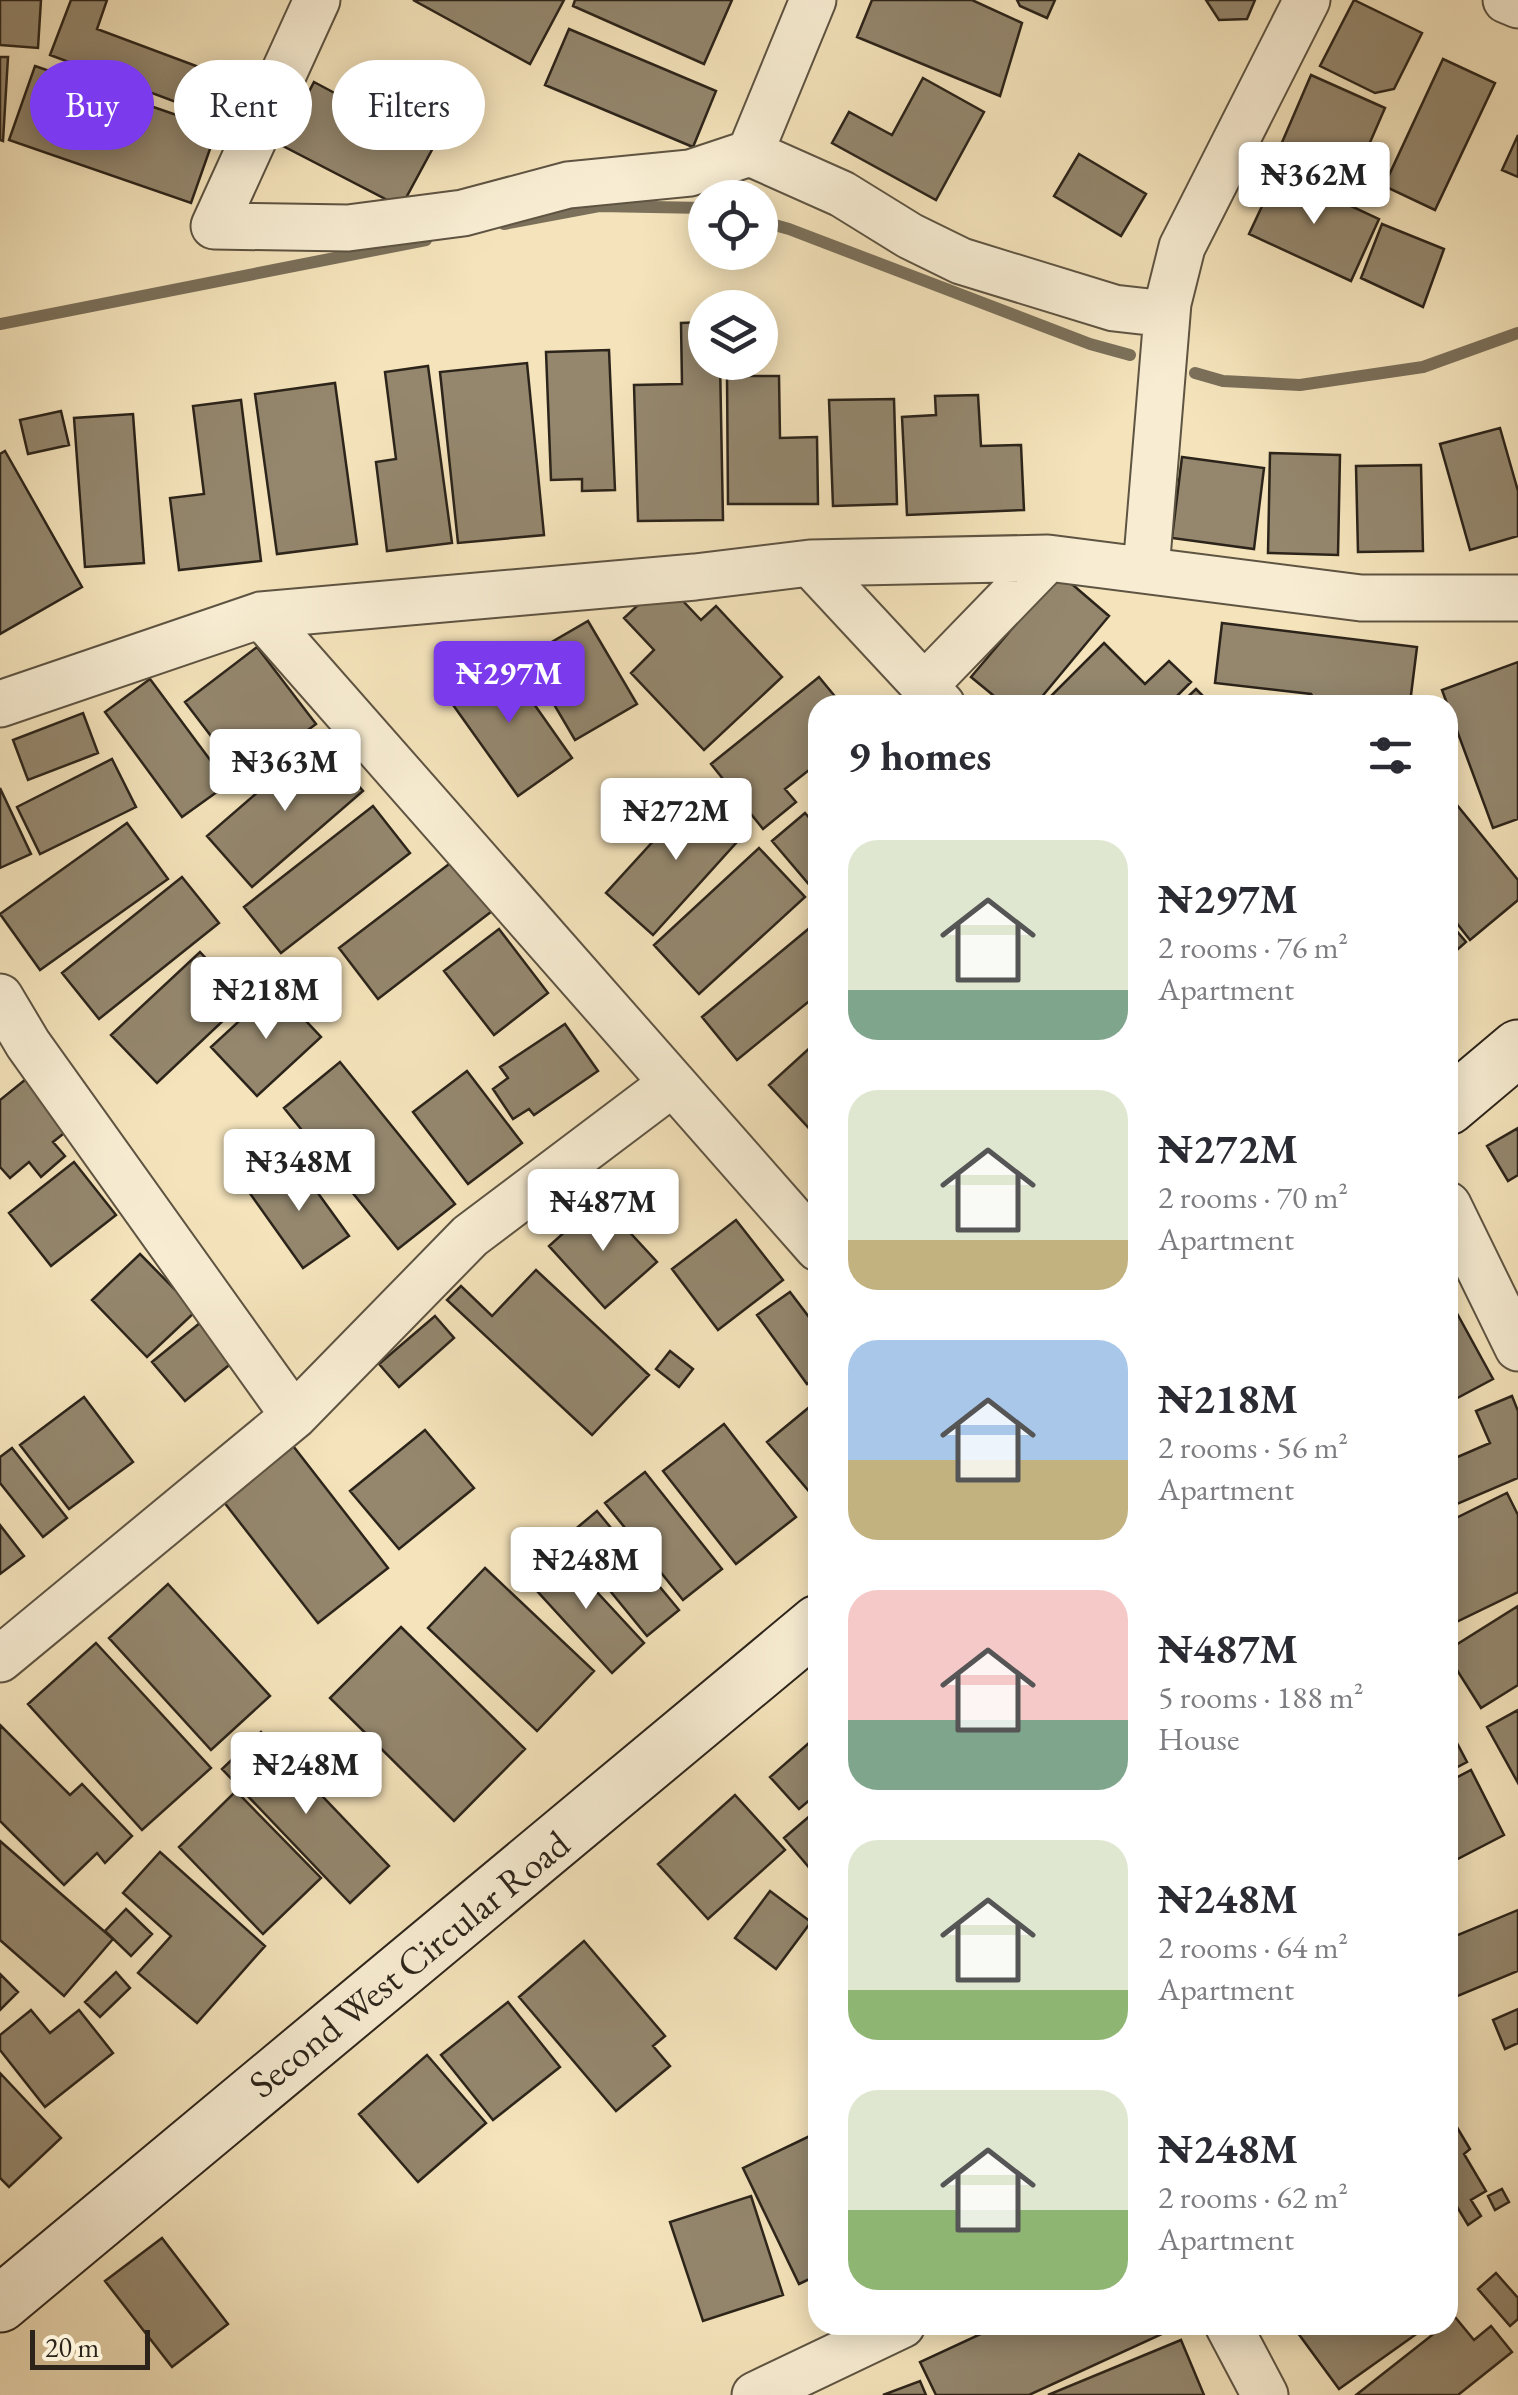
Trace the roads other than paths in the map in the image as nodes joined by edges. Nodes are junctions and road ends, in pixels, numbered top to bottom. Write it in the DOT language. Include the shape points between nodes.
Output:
graph roads {
  1 [pos="317,0"];
  2 [pos="813,0"];
  3 [pos="1307,0"];
  4 [pos="1506,0"];
  5 [pos="1518,5"];
  6 [pos="750,153"];
  7 [pos="1167,314"];
  8 [pos="1048,558"];
  9 [pos="810,563"];
  10 [pos="1146,570"];
  11 [pos="1518,598"];
  12 [pos="261,616"];
  13 [pos="933,695"];
  14 [pos="0,704"];
  15 [pos="0,997"];
  16 [pos="1518,1048"];
  17 [pos="14,1056"];
  18 [pos="674,1083"];
  19 [pos="1458,1099"];
  20 [pos="1458,1225"];
  21 [pos="808,1237"];
  22 [pos="1518,1348"];
  23 [pos="294,1416"];
  24 [pos="808,1631"];
  25 [pos="0,1660"];
  26 [pos="0,2304"];
  27 [pos="881,2335"];
  28 [pos="1233,2335"];
  29 [pos="754,2395"];
  30 [pos="1265,2395"];
  1 -- 6 [label="street" via="214,226 348,228 463,212 568,185 690,173"];
  2 -- 6 [label="street"];
  3 -- 7 [label="street" via="1182,247"];
  4 -- 5 [label="street"];
  6 -- 7 [label="street" via="842,194 961,261 1114,308"];
  7 -- 10 [label="street"];
  8 -- 9 [label="street"];
  8 -- 10 [label="street"];
  8 -- 13 [label="street"];
  9 -- 12 [label="street"];
  9 -- 13 [label="street"];
  10 -- 11 [label="street" via="1360,598"];
  12 -- 14 [label="street"];
  12 -- 18 [label="street"];
  15 -- 17 [label="street"];
  16 -- 19 [label="street"];
  17 -- 23 [label="street"];
  18 -- 21 [label="street"];
  18 -- 23 [label="street" via="470,1236"];
  20 -- 22 [label="street"];
  23 -- 25 [label="street"];
  24 -- 26 [label="street, Second West Circular Road"];
  27 -- 29 [label="street"];
  28 -- 30 [label="street"];
}
